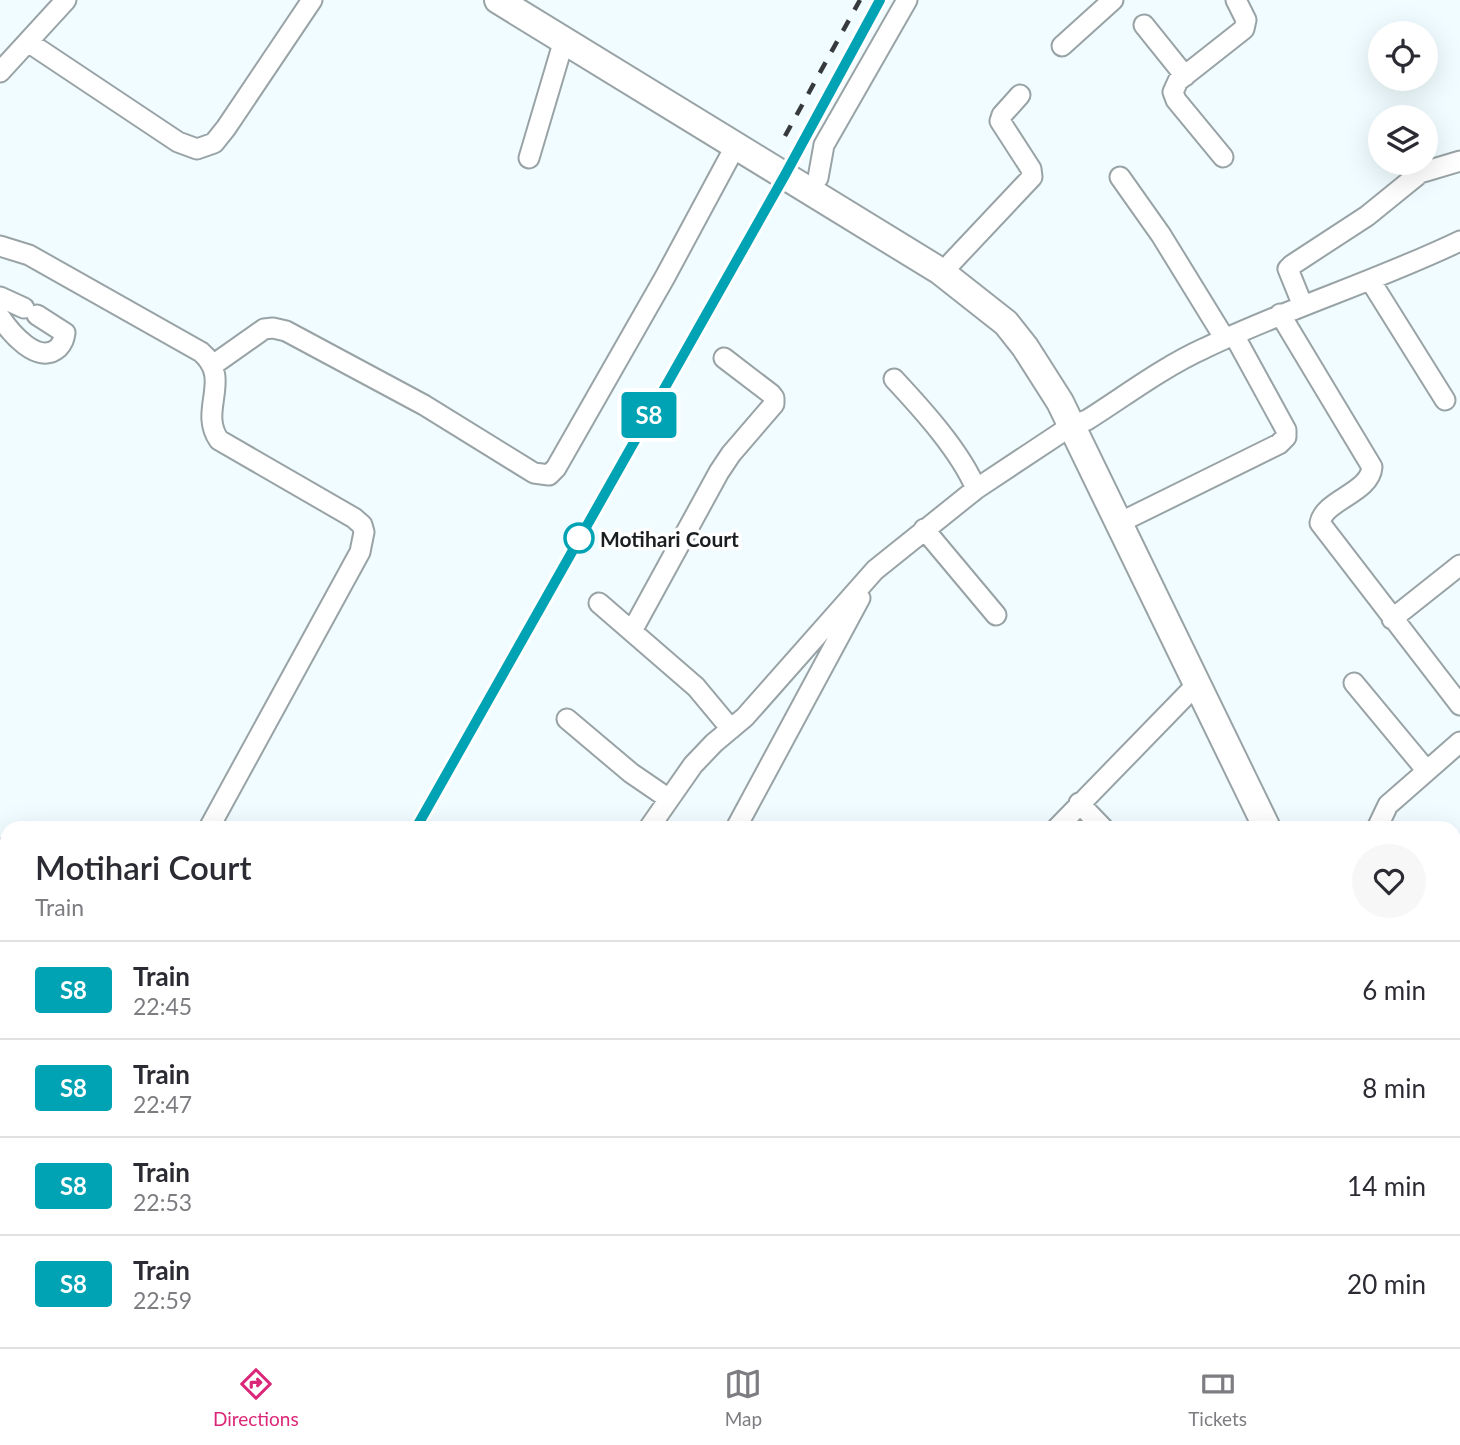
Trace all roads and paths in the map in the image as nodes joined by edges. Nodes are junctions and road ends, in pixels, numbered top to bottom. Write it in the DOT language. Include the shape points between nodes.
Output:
graph roads {
  1 [pos="51,0"];
  2 [pos="66,0"];
  3 [pos="312,0"];
  4 [pos="498,0"];
  5 [pos="529,0"];
  6 [pos="907,0"];
  7 [pos="1113,0"];
  8 [pos="1236,0"];
  9 [pos="1144,25"];
  10 [pos="564,40"];
  11 [pos="28,42"];
  12 [pos="1062,46"];
  13 [pos="0,56"];
  14 [pos="0,72"];
  15 [pos="1185,76"];
  16 [pos="1020,95"];
  17 [pos="736,145"];
  18 [pos="1223,157"];
  19 [pos="528,158"];
  20 [pos="1460,161"];
  21 [pos="1120,177"];
  22 [pos="818,178"];
  23 [pos="1460,241"];
  24 [pos="0,246"];
  25 [pos="951,263"];
  26 [pos="1370,280"];
  27 [pos="0,297"];
  28 [pos="1303,306"];
  29 [pos="1280,314"];
  30 [pos="0,317"];
  31 [pos="1229,337"];
  32 [pos="724,358"];
  33 [pos="214,365"];
  34 [pos="894,379"];
  35 [pos="1445,400"];
  36 [pos="1079,423"];
  37 [pos="976,489"];
  38 [pos="1131,517"];
  39 [pos="924,529"];
  40 [pos="1460,565"];
  41 [pos="875,570"];
  42 [pos="599,603"];
  43 [pos="996,615"];
  44 [pos="1392,619"];
  45 [pos="632,631"];
  46 [pos="1354,683"];
  47 [pos="1197,684"];
  48 [pos="1460,705"];
  49 [pos="568,719"];
  50 [pos="731,729"];
  51 [pos="1460,742"];
  52 [pos="1427,771"];
  53 [pos="668,799"];
  54 [pos="1079,803"];
  55 [pos="213,821"];
  56 [pos="654,821"];
  57 [pos="740,821"];
  58 [pos="1062,821"];
  59 [pos="1096,821"];
  60 [pos="1265,821"];
  61 [pos="1280,821"];
  62 [pos="1380,821"];
  1 -- 13 [label="street"];
  2 -- 11 [label="street"];
  3 -- 11 [label="street" via="226,128 214,143 197,149 178,142"];
  4 -- 10 [label="main road"];
  5 -- 22 [label="main road"];
  6 -- 22 [label="street" via="824,145"];
  7 -- 12 [label="street"];
  8 -- 15 [label="street" via="1246,20 1244,29"];
  9 -- 15 [label="street"];
  10 -- 17 [label="main road"];
  10 -- 19 [label="street"];
  11 -- 14 [label="street"];
  15 -- 18 [label="street" via="1176,84 1174,96"];
  16 -- 25 [label="street" via="1000,121 1032,177"];
  17 -- 33 [label="street" via="646,311 549,475 534,472 424,405 286,331 264,329"];
  17 -- 36 [label="main road" via="969,292 1006,323"];
  20 -- 28 [label="street" via="1420,173 1360,222 1292,265 1289,275"];
  21 -- 31 [label="street"];
  22 -- 25 [label="main road"];
  23 -- 26 [label="street"];
  24 -- 33 [label="street" via="29,255 201,352"];
  25 -- 36 [label="main road" via="1020,320 1064,379"];
  26 -- 28 [label="street"];
  26 -- 35 [label="street"];
  27 -- 30 [label="street" via="65,333 64,340 57,349 38,352 23,343"];
  28 -- 29 [label="street"];
  29 -- 31 [label="street"];
  29 -- 44 [label="street" via="1372,467 1365,482 1324,514 1320,523"];
  31 -- 36 [label="street" via="1201,349"];
  31 -- 38 [label="street" via="1286,437"];
  32 -- 45 [label="street" via="771,394 774,404 719,472"];
  33 -- 55 [label="street" via="211,424 219,440 341,509 362,525 364,533 360,552"];
  34 -- 37 [label="street" via="922,409"];
  36 -- 37 [label="street"];
  36 -- 38 [label="main road"];
  36 -- 47 [label="main road"];
  37 -- 39 [label="street"];
  38 -- 61 [label="main road"];
  39 -- 41 [label="street"];
  39 -- 43 [label="street"];
  40 -- 44 [label="street"];
  41 -- 50 [label="street"];
  41 -- 57 [label="street"];
  42 -- 45 [label="street"];
  44 -- 48 [label="street"];
  45 -- 50 [label="street" via="696,687"];
  46 -- 52 [label="street"];
  47 -- 54 [label="street"];
  47 -- 60 [label="main road"];
  49 -- 53 [label="street"];
  50 -- 53 [label="street" via="703,752"];
  51 -- 52 [label="street"];
  52 -- 62 [label="street" via="1385,808"];
  53 -- 56 [label="street"];
  54 -- 58 [label="street"];
  54 -- 59 [label="street"];
}
